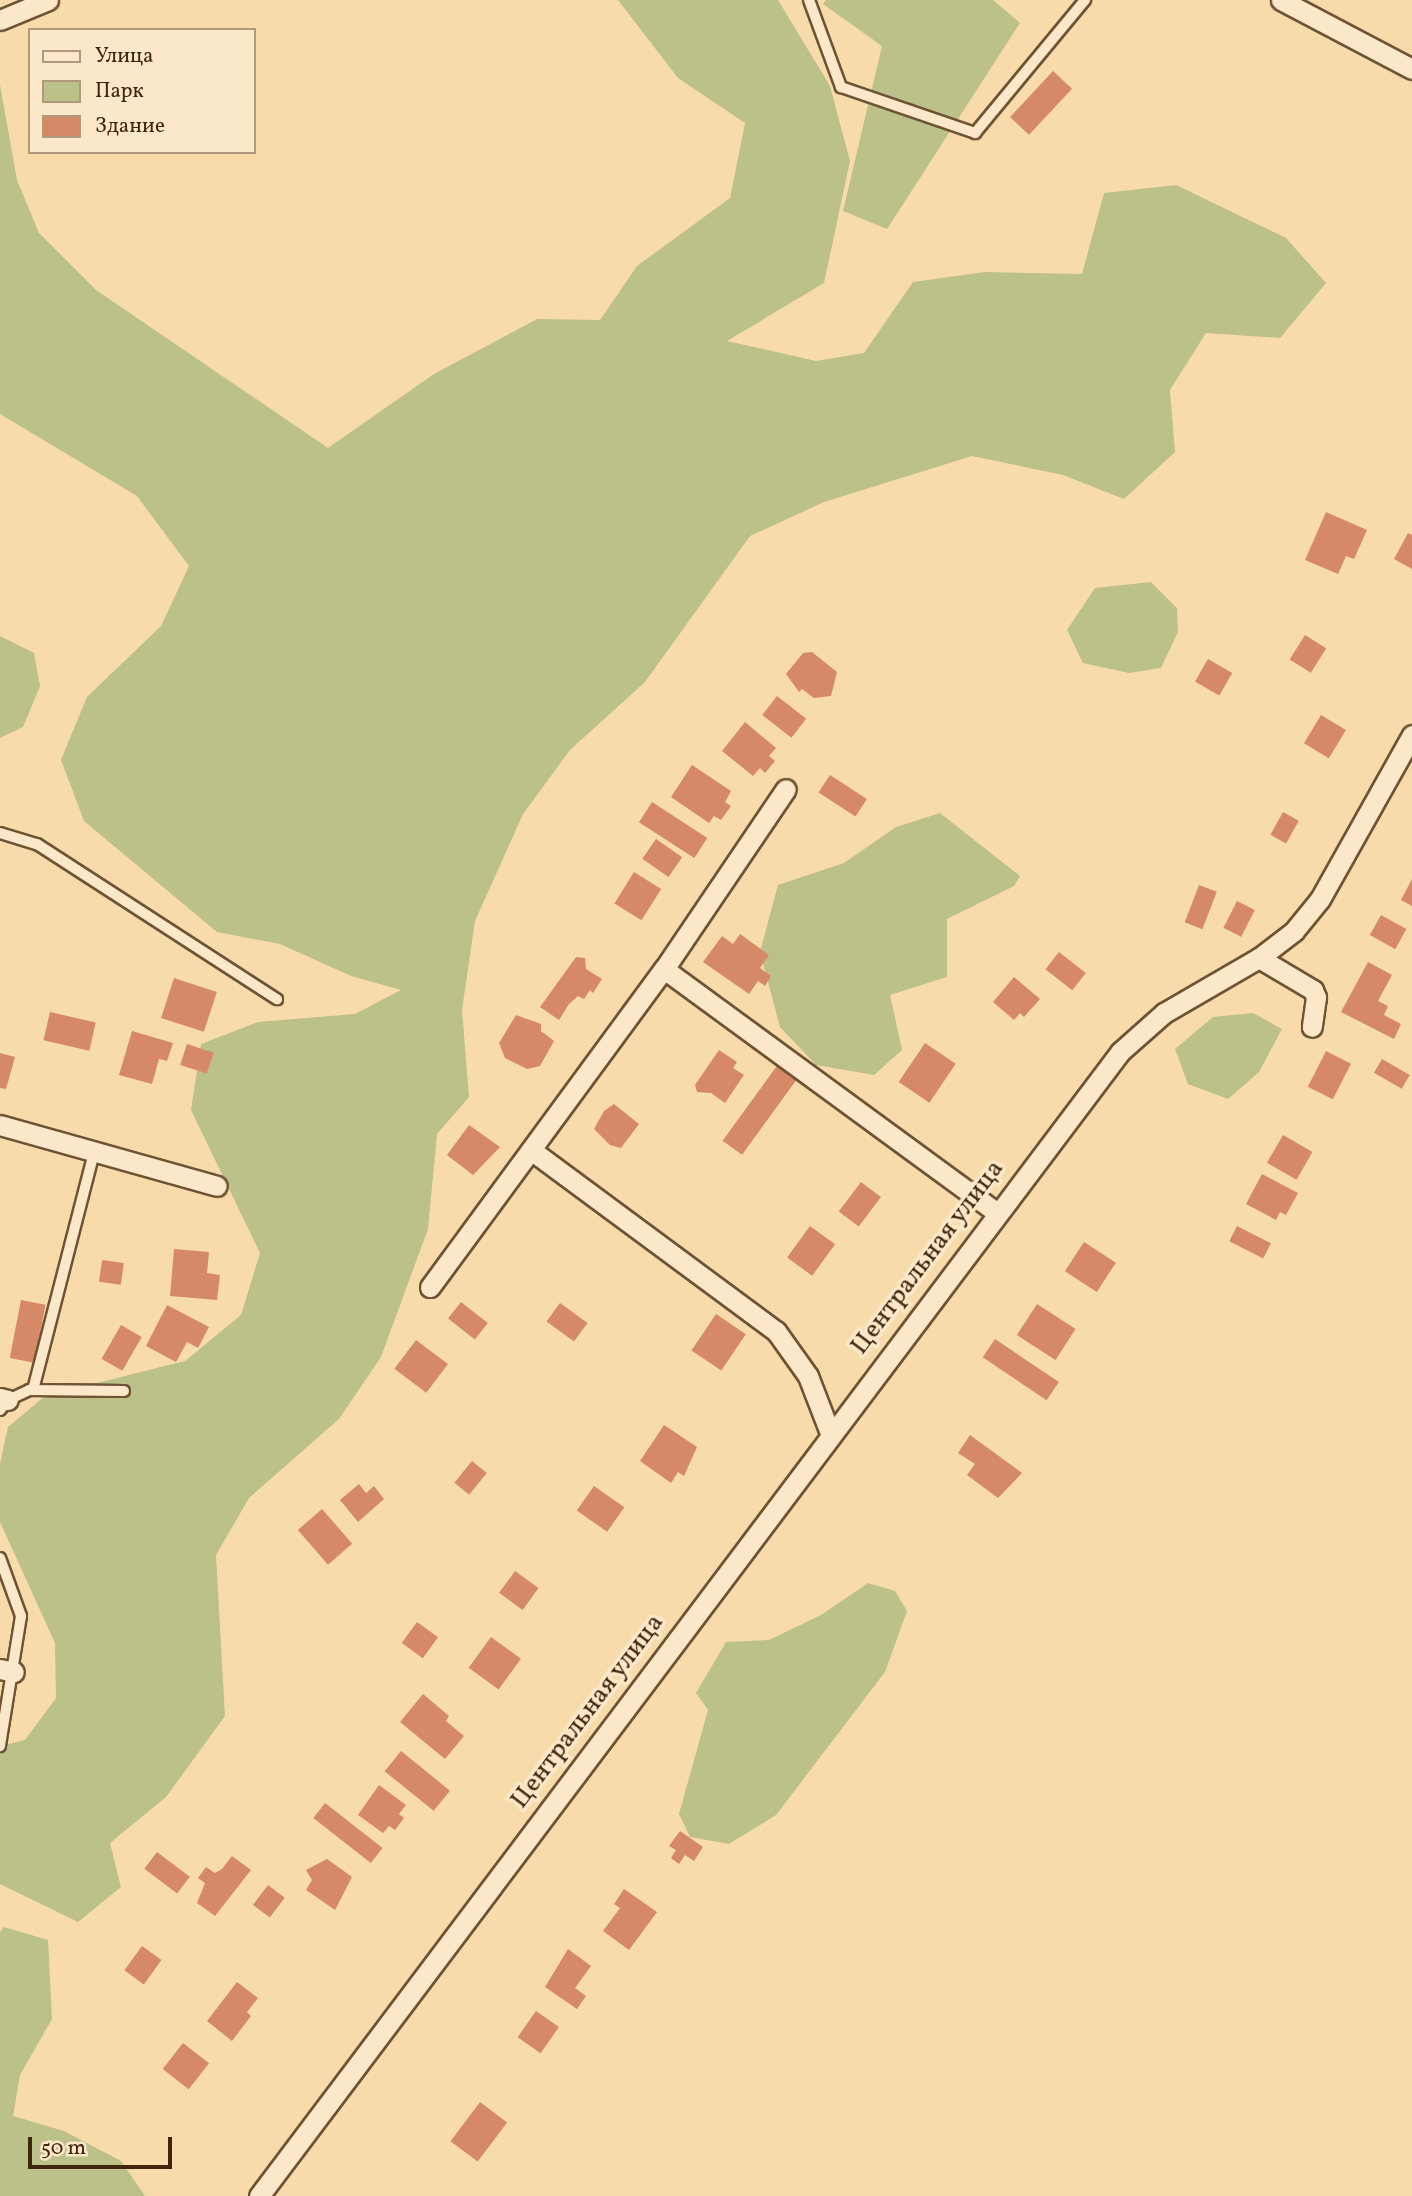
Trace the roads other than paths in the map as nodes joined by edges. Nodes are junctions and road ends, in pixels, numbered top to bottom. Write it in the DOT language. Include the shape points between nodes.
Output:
graph roads {
  1 [pos="48,0"];
  2 [pos="809,0"];
  3 [pos="1085,0"];
  4 [pos="1281,0"];
  5 [pos="8,12"];
  6 [pos="1412,69"];
  7 [pos="1412,736"];
  8 [pos="786,789"];
  9 [pos="0,834"];
  10 [pos="1259,958"];
  11 [pos="664,969"];
  12 [pos="277,999"];
  13 [pos="1312,1027"];
  14 [pos="0,1125"];
  15 [pos="531,1150"];
  16 [pos="94,1152"];
  17 [pos="217,1186"];
  18 [pos="996,1212"];
  19 [pos="430,1287"];
  20 [pos="33,1390"];
  21 [pos="124,1391"];
  22 [pos="3,1402"];
  23 [pos="830,1433"];
  24 [pos="0,1558"];
  25 [pos="7,1670"];
  26 [pos="0,1746"];
  27 [pos="258,2196"];
  1 -- 5 [label="street"];
  2 -- 3 [label="lane" via="841,87 975,133"];
  4 -- 6 [label="street"];
  7 -- 10 [label="street, Центральная улица" via="1320,899 1294,931"];
  8 -- 11 [label="street"];
  9 -- 12 [label="lane" via="37,845"];
  10 -- 13 [label="street" via="1313,990"];
  10 -- 18 [label="street, Центральная улица" via="1164,1013 1120,1052"];
  11 -- 15 [label="street"];
  11 -- 18 [label="street"];
  14 -- 16 [label="street"];
  15 -- 19 [label="street"];
  15 -- 23 [label="street" via="776,1331 808,1376"];
  16 -- 17 [label="street"];
  16 -- 20 [label="lane"];
  18 -- 23 [label="street, Центральная улица"];
  20 -- 21 [label="lane"];
  20 -- 22 [label="lane"];
  23 -- 27 [label="street, Центральная улица"];
  24 -- 25 [label="lane" via="21,1616"];
  25 -- 26 [label="lane"];
}
